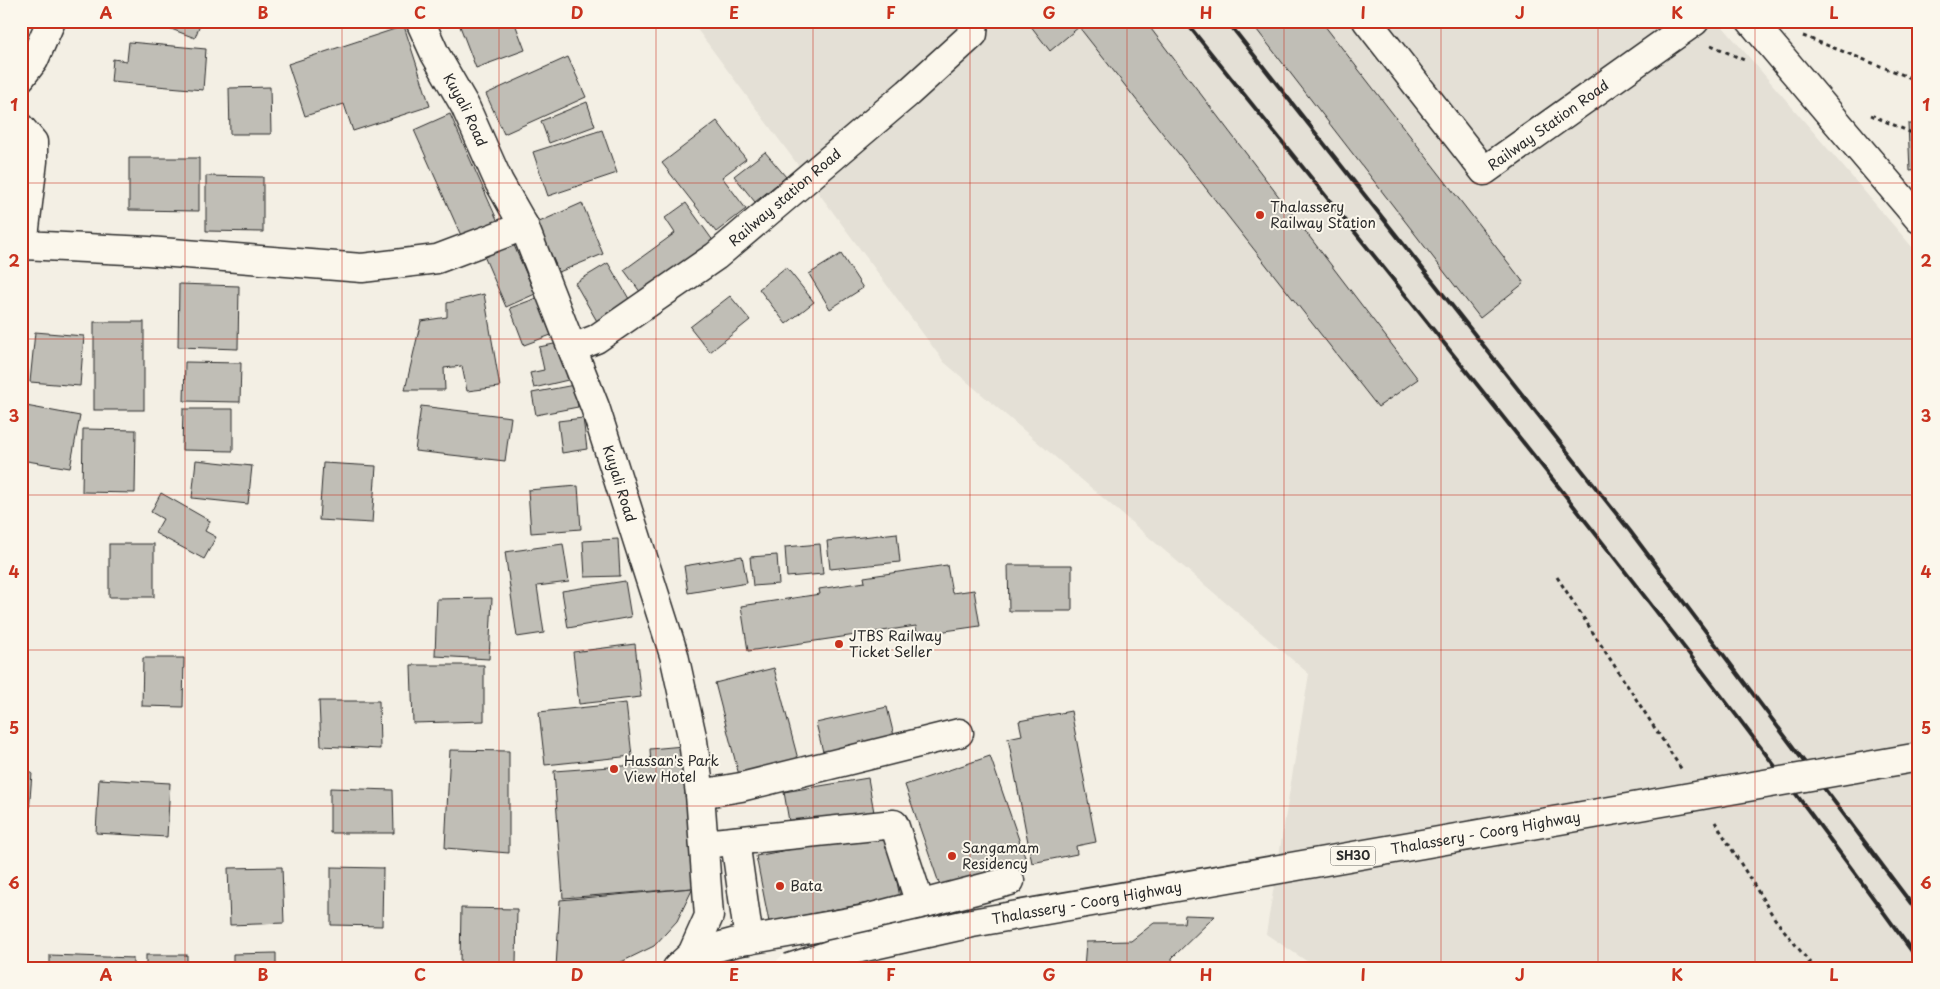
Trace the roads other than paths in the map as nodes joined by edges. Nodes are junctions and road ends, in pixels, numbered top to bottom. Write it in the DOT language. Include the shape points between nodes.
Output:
graph roads {
  1 [pos="52,21"];
  2 [pos="420,21"];
  3 [pos="974,21"];
  4 [pos="1368,21"];
  5 [pos="1695,21"];
  6 [pos="1750,21"];
  7 [pos="21,76"];
  8 [pos="21,128"];
  9 [pos="1919,219"];
  10 [pos="524,226"];
  11 [pos="573,348"];
  12 [pos="959,733"];
  13 [pos="1919,757"];
  14 [pos="700,794"];
  15 [pos="735,840"];
  16 [pos="704,844"];
  17 [pos="1010,881"];
  18 [pos="920,904"];
  19 [pos="748,940"];
  20 [pos="685,961"];
  21 [pos="789,968"];
  1 -- 7 [label="main road" via="34,60"];
  2 -- 10 [label="main road, Kuyali Road"];
  3 -- 11 [label="main road, Railway station Road" via="973,34 716,256 596,339"];
  4 -- 5 [label="main road, Railway Station Road" via="1484,172"];
  6 -- 9 [label="main road"];
  8 -- 10 [label="main road" via="33,142 23,245 362,268 437,259"];
  10 -- 11 [label="main road, Kuyali Road"];
  11 -- 14 [label="main road, Kuyali Road" via="596,408 674,655 693,741"];
  12 -- 14 [label="main road" via="741,788"];
  13 -- 21 [label="main road, Thalassery - Coorg Highway / SH30, bridge" via="972,923 829,955"];
  14 -- 16 [label="main road, Kuyali Road"];
  15 -- 16 [label="main road"];
  15 -- 18 [label="main road" via="894,824"];
  15 -- 19 [label="main road"];
  16 -- 20 [label="main road, Kuyali Road" via="709,916"];
  17 -- 18 [label="main road"];
  18 -- 19 [label="main road" via="861,920"];
  19 -- 20 [label="main road"];
}
